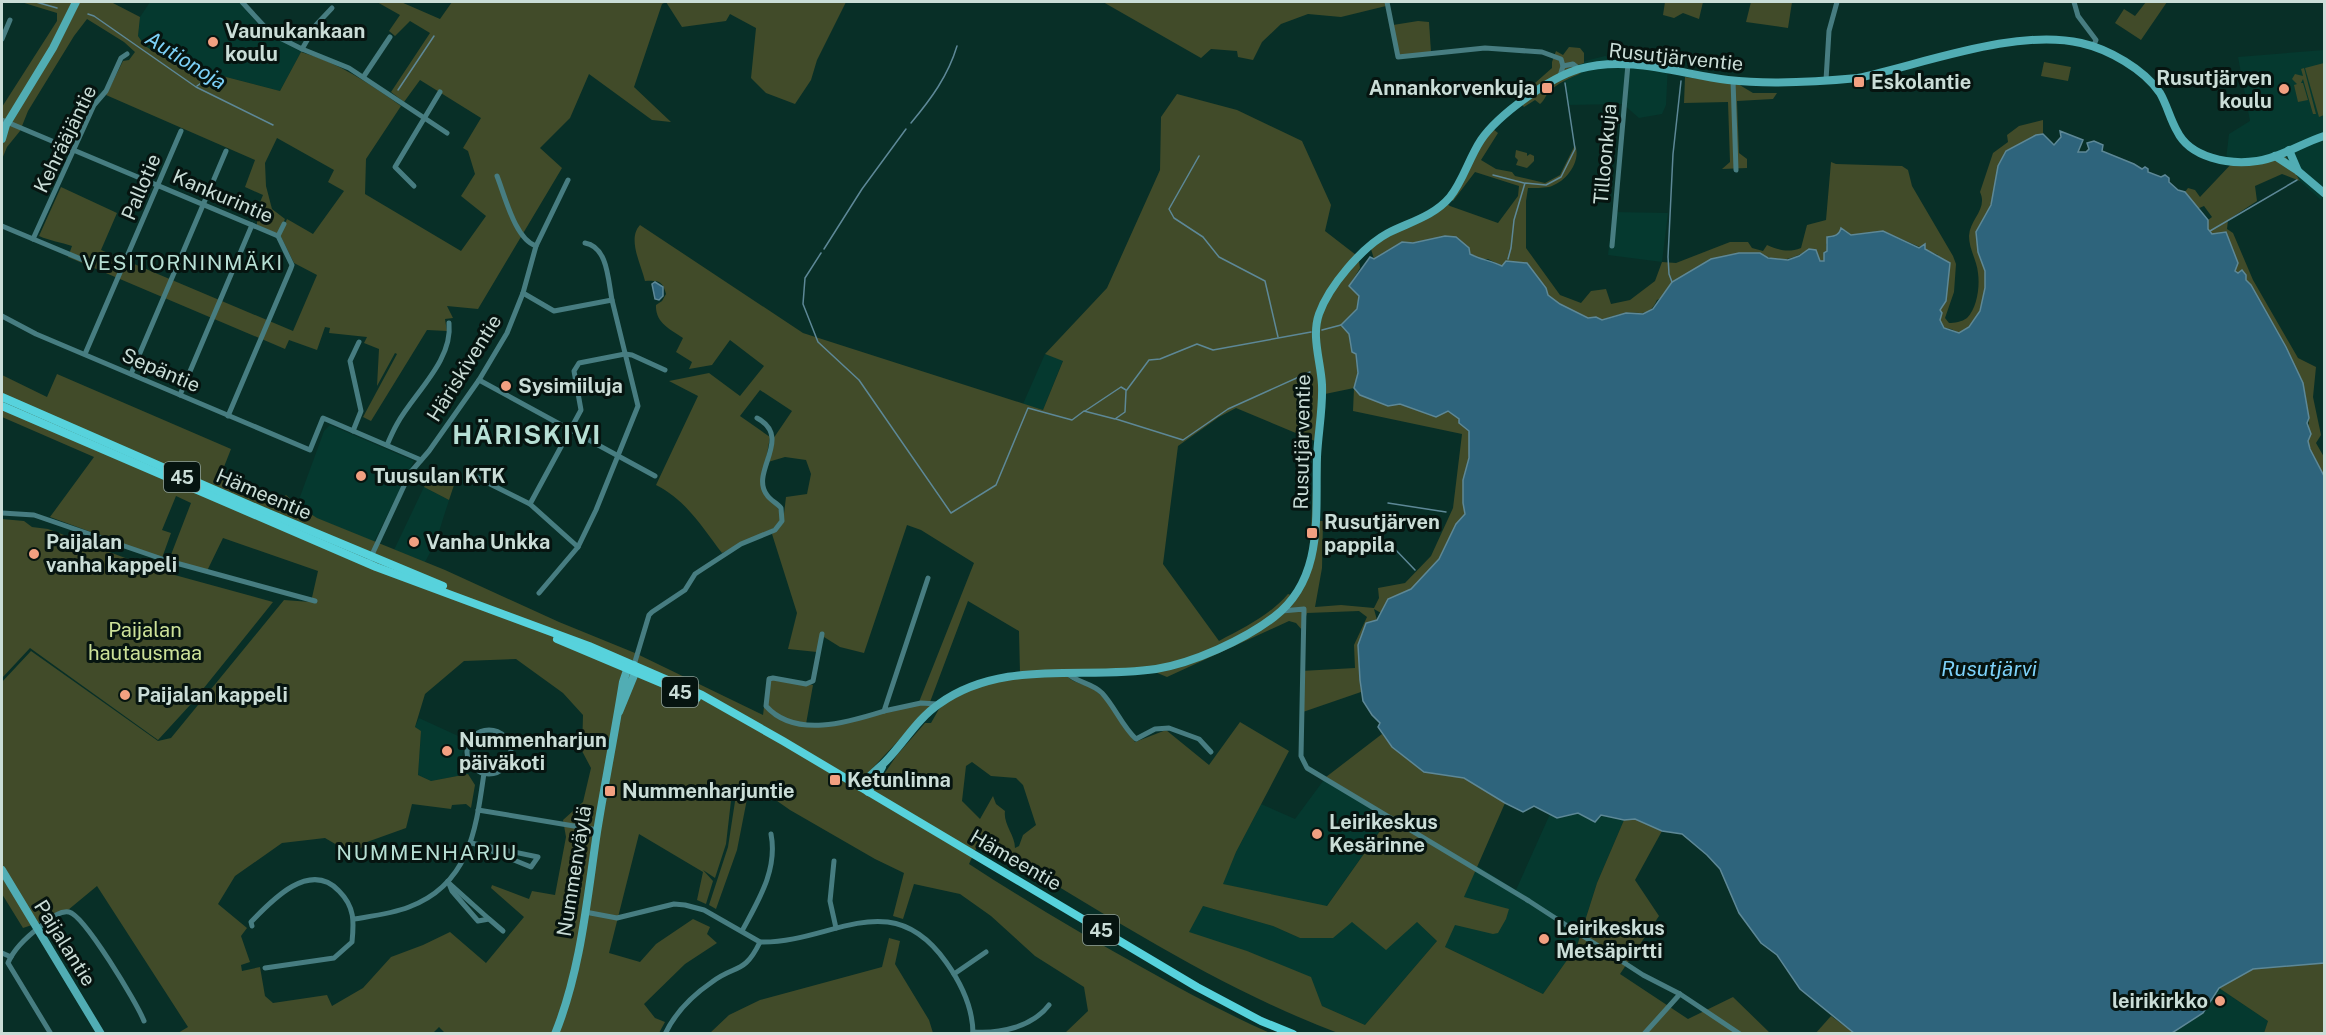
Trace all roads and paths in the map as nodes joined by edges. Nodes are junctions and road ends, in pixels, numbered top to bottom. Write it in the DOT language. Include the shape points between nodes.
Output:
graph roads {
  1 [pos="76,2"];
  2 [pos="242,2"];
  3 [pos="1387,2"];
  4 [pos="1837,2"];
  5 [pos="2074,2"];
  6 [pos="332,8"];
  7 [pos="10,20"];
  8 [pos="390,38"];
  9 [pos="2,39"];
  10 [pos="2093,47"];
  11 [pos="302,49"];
  12 [pos="126,54"];
  13 [pos="1628,64"];
  14 [pos="1563,66"];
  15 [pos="1579,69"];
  16 [pos="364,76"];
  17 [pos="1560,76"];
  18 [pos="1732,80"];
  19 [pos="1826,80"];
  20 [pos="440,92"];
  21 [pos="424,118"];
  22 [pos="4,124"];
  23 [pos="181,131"];
  24 [pos="447,133"];
  25 [pos="2325,136"];
  26 [pos="2,139"];
  27 [pos="74,150"];
  28 [pos="2289,150"];
  29 [pos="226,151"];
  30 [pos="2275,156"];
  31 [pos="1736,170"];
  32 [pos="2298,171"];
  33 [pos="497,176"];
  34 [pos="568,180"];
  35 [pos="158,185"];
  36 [pos="414,186"];
  37 [pos="2325,193"];
  38 [pos="204,205"];
  39 [pos="284,224"];
  40 [pos="252,225"];
  41 [pos="2,226"];
  42 [pos="278,236"];
  43 [pos="33,239"];
  44 [pos="585,243"];
  45 [pos="536,246"];
  46 [pos="1612,246"];
  47 [pos="88,262"];
  48 [pos="523,293"];
  49 [pos="612,300"];
  50 [pos="2,316"];
  51 [pos="449,323"];
  52 [pos="359,342"];
  53 [pos="85,354"];
  54 [pos="625,354"];
  55 [pos="665,370"];
  56 [pos="131,374"];
  57 [pos="479,380"];
  58 [pos="180,395"];
  59 [pos="2,397"];
  60 [pos="2,406"];
  61 [pos="228,416"];
  62 [pos="757,418"];
  63 [pos="570,429"];
  64 [pos="353,430"];
  65 [pos="387,445"];
  66 [pos="619,456"];
  67 [pos="421,460"];
  68 [pos="474,476"];
  69 [pos="655,476"];
  70 [pos="530,504"];
  71 [pos="2,513"];
  72 [pos="578,547"];
  73 [pos="369,560"];
  74 [pos="928,578"];
  75 [pos="539,593"];
  76 [pos="315,601"];
  77 [pos="1282,611"];
  78 [pos="822,634"];
  79 [pos="632,669"];
  80 [pos="1066,672"];
  81 [pos="937,704"];
  82 [pos="884,711"];
  83 [pos="1211,752"];
  84 [pos="484,773"];
  85 [pos="864,790"];
  86 [pos="478,810"];
  87 [pos="598,830"];
  88 [pos="771,834"];
  89 [pos="474,844"];
  90 [pos="834,861"];
  91 [pos="2,870"];
  92 [pos="449,882"];
  93 [pos="585,912"];
  94 [pos="354,918"];
  95 [pos="252,926"];
  96 [pos="836,928"];
  97 [pos="36,929"];
  98 [pos="503,931"];
  99 [pos="742,931"];
  100 [pos="760,942"];
  101 [pos="986,952"];
  102 [pos="2,953"];
  103 [pos="11,957"];
  104 [pos="265,968"];
  105 [pos="954,974"];
  106 [pos="1680,994"];
  107 [pos="1049,1005"];
  108 [pos="144,1021"];
  109 [pos="973,1033"];
  110 [pos="51,1034"];
  111 [pos="101,1034"];
  112 [pos="555,1034"];
  113 [pos="665,1034"];
  114 [pos="1293,1034"];
  115 [pos="1644,1034"];
  116 [pos="1740,1034"];
  1 -- 22 [label="main road" via="53,48"];
  2 -- 11 [label="street" via="264,26"];
  3 -- 14 [label="street" via="1398,57 1485,48 1554,55 1561,58"];
  4 -- 19 [label="street" via="1829,31"];
  5 -- 10 [label="street" via="2078,16 2096,40"];
  6 -- 11 [label="street"];
  7 -- 9 [label="street"];
  8 -- 16 [label="street"];
  10 -- 19 [label="main road, Rusutjärventie" via="2061,40 2023,40 1858,78"];
  10 -- 30 [label="main road, Rusutjärventie" via="2151,81 2182,140 2197,151 2240,163"];
  11 -- 16 [label="street"];
  12 -- 27 [label="street, Kehrääjäntie" via="94,105"];
  13 -- 15 [label="main road, Rusutjärventie"];
  13 -- 18 [label="main road, Rusutjärventie"];
  13 -- 46 [label="street, Tilloonkuja"];
  14 -- 15 [label="street" via="1573,64"];
  14 -- 17 [label="street"];
  15 -- 17 [label="main road, Rusutjärventie"];
  16 -- 21 [label="street"];
  17 -- 77 [label="main road, Rusutjärventie" via="1526,98 1482,138 1453,194 1437,210 1384,235 1354,260 1320,311 1316,336 1323,399 1315,546 1305,578"];
  18 -- 19 [label="main road, Rusutjärventie"];
  18 -- 31 [label="street"];
  20 -- 21 [label="street"];
  21 -- 24 [label="street"];
  21 -- 36 [label="street" via="395,167"];
  22 -- 26 [label="main road"];
  22 -- 27 [label="street, Kankurintie"];
  23 -- 35 [label="street, Pallotie"];
  25 -- 28 [label="main road, Rusutjärventie"];
  27 -- 35 [label="street, Kankurintie"];
  27 -- 43 [label="street, Kehrääjäntie"];
  28 -- 30 [label="main road, Rusutjärventie"];
  28 -- 32 [label="main road"];
  29 -- 38 [label="street"];
  30 -- 32 [label="main road"];
  32 -- 37 [label="main road"];
  33 -- 45 [label="street" via="520,233"];
  34 -- 45 [label="street, Häriskiventie"];
  35 -- 38 [label="street, Kankurintie"];
  35 -- 53 [label="street, Pallotie"];
  38 -- 40 [label="street, Kankurintie"];
  38 -- 56 [label="street"];
  39 -- 42 [label="street"];
  40 -- 42 [label="street, Kankurintie"];
  40 -- 58 [label="street"];
  41 -- 43 [label="street"];
  42 -- 61 [label="street, Kankurintie" via="292,265"];
  43 -- 47 [label="street"];
  44 -- 49 [label="street" via="601,250"];
  45 -- 48 [label="street, Häriskiventie"];
  48 -- 49 [label="street" via="554,311"];
  48 -- 57 [label="street, Häriskiventie" via="507,333"];
  49 -- 54 [label="street"];
  50 -- 53 [label="street, Sepäntie"];
  51 -- 65 [label="street" via="442,358"];
  52 -- 64 [label="street" via="350,361 361,411"];
  53 -- 56 [label="street, Sepäntie"];
  54 -- 55 [label="street"];
  54 -- 63 [label="street" via="579,363 574,370 581,411"];
  54 -- 66 [label="street" via="638,406"];
  56 -- 58 [label="street, Sepäntie"];
  57 -- 63 [label="street"];
  57 -- 67 [label="street, Häriskiventie"];
  58 -- 61 [label="street, Sepäntie"];
  59 -- 73 [label="main road, Hämeentie / 45"];
  60 -- 73 [label="main road, Hämeentie / 45"];
  61 -- 64 [label="street, Sepäntie" via="310,450 323,418"];
  62 -- 79 [label="street" via="771,429 763,487 781,508 782,522 775,530 741,544 695,574 685,590 652,612"];
  63 -- 66 [label="street"];
  63 -- 70 [label="street"];
  64 -- 65 [label="street"];
  65 -- 67 [label="street"];
  66 -- 69 [label="street"];
  66 -- 72 [label="street"];
  67 -- 73 [label="street, Häriskiventie" via="410,473"];
  68 -- 70 [label="street"];
  70 -- 72 [label="street"];
  71 -- 76 [label="street" via="34,515 165,560"];
  72 -- 75 [label="street"];
  73 -- 79 [label="main road, Hämeentie / 45"];
  74 -- 82 [label="street"];
  77 -- 80 [label="main road, Rusutjärventie" via="1228,643 1176,665 1118,672"];
  77 -- 106 [label="street" via="1304,609 1301,756 1307,768"];
  78 -- 82 [label="street" via="813,681 806,684 769,679 766,706 771,713 805,726 848,722"];
  79 -- 85 [label="main road, Hämeentie / 45" via="726,709"];
  79 -- 87 [label="main road, Nummenväylä" via="619,712"];
  80 -- 81 [label="main road, Rusutjärventie" via="997,679"];
  80 -- 83 [label="street" via="1073,680 1100,691 1136,739 1155,729 1169,728 1199,739"];
  81 -- 82 [label="street" via="921,703"];
  81 -- 85 [label="main road, Rusutjärventie" via="866,779"];
  84 -- 84 [label="street" via="500,770 510,757 508,740 492,730 475,735 468,747 470,763"];
  84 -- 86 [label="street"];
  85 -- 114 [label="main road, Hämeentie / 45" via="1197,987"];
  86 -- 87 [label="street"];
  86 -- 89 [label="street"];
  87 -- 93 [label="main road, Nummenväylä"];
  88 -- 99 [label="street" via="774,847 769,878"];
  89 -- 89 [label="street" via="531,867 538,856 506,850"];
  89 -- 92 [label="street"];
  90 -- 96 [label="street" via="830,901"];
  91 -- 97 [label="main road, Paijalantie"];
  92 -- 94 [label="street" via="409,908"];
  92 -- 98 [label="street" via="477,921 489,919"];
  93 -- 99 [label="street" via="624,917 674,904 704,910"];
  93 -- 112 [label="main road, Nummenväylä" via="569,992"];
  94 -- 95 [label="street" via="341,892 317,878 280,894 251,922"];
  94 -- 104 [label="street" via="352,942 334,958"];
  96 -- 100 [label="street" via="790,940"];
  96 -- 105 [label="street" via="861,921 902,925 928,942"];
  97 -- 103 [label="street"];
  97 -- 108 [label="street" via="57,914 72,913 78,917"];
  97 -- 111 [label="main road, Paijalantie"];
  99 -- 100 [label="street"];
  100 -- 113 [label="street" via="749,962 712,981 674,1017"];
  101 -- 105 [label="street"];
  102 -- 103 [label="street"];
  103 -- 110 [label="street" via="11,970"];
  105 -- 109 [label="street" via="969,1005"];
  106 -- 115 [label="street"];
  106 -- 116 [label="street"];
  107 -- 109 [label="street" via="1041,1015 1008,1029"];
}
